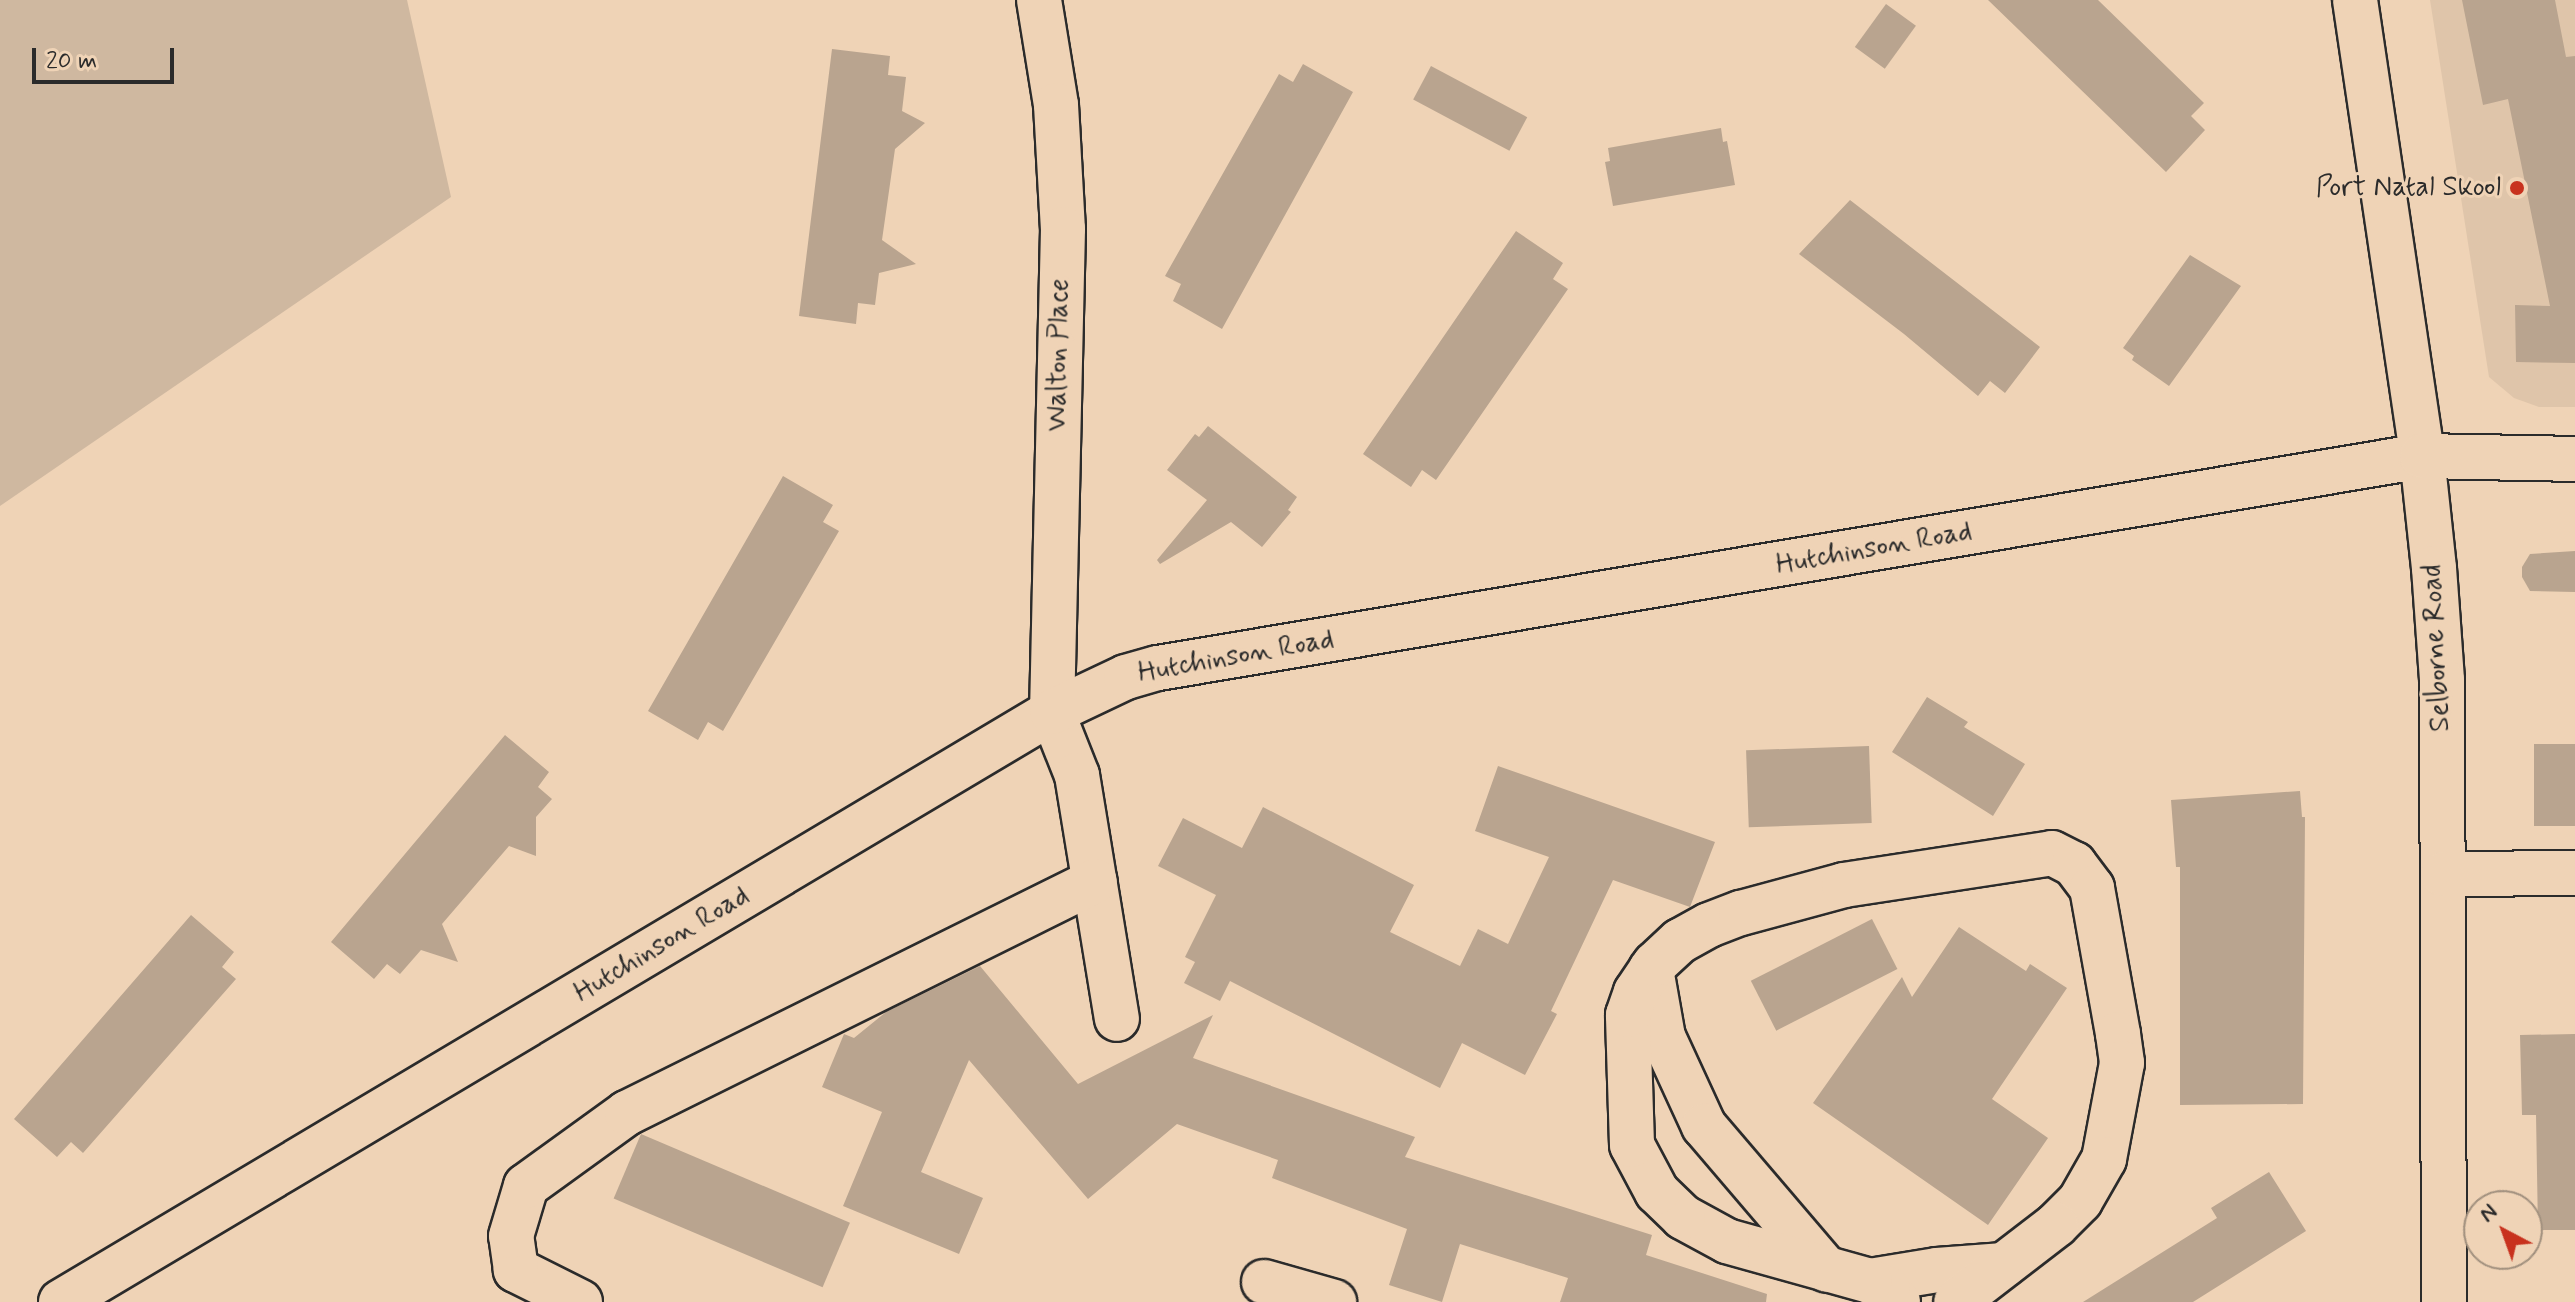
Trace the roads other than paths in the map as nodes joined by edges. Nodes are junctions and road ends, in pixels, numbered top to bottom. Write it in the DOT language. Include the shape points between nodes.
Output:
graph roads {
  1 [pos="1039,0"];
  2 [pos="2355,0"];
  3 [pos="2422,456"];
  4 [pos="2575,459"];
  5 [pos="1052,712"];
  6 [pos="2575,873"];
  7 [pos="2443,874"];
  8 [pos="1095,881"];
  9 [pos="1651,969"];
  10 [pos="1117,1019"];
  11 [pos="2004,1265"];
  12 [pos="1827,1270"];
  13 [pos="1264,1282"];
  14 [pos="1884,1292"];
  15 [pos="61,1302"];
  16 [pos="580,1302"];
  17 [pos="1334,1302"];
  18 [pos="1956,1302"];
  19 [pos="2444,1302"];
  1 -- 5 [label="street, Walton Place" via="1056,105 1063,229"];
  2 -- 3 [label="street, Selborne Road"];
  3 -- 4 [label="street, Hutchinson Road"];
  3 -- 5 [label="street, Hutchinson Road" via="1158,668 1094,690"];
  3 -- 7 [label="street, Selborne Road" via="2442,680"];
  5 -- 8 [label="street" via="1077,775"];
  5 -- 15 [label="street, Hutchinson Road"];
  6 -- 7 [label="street"];
  7 -- 19 [label="street, Selborne Road"];
  8 -- 10 [label="street"];
  8 -- 16 [label="street" via="627,1113 526,1186 511,1236 516,1270"];
  9 -- 11 [label="street" via="1680,941 1709,925 1844,885 2052,853 2074,864 2092,888 2122,1063 2117,1095 2104,1159 2080,1201"];
  9 -- 12 [label="street" via="1663,1037 1704,1126"];
  9 -- 12 [label="street" via="1628,1015 1632,1145 1647,1180 1683,1217 1709,1233"];
  11 -- 14 [label="street" via="1937,1270"];
  11 -- 18 [label="street"];
  12 -- 14 [label="street"];
  13 -- 17 [label="street"];
}
